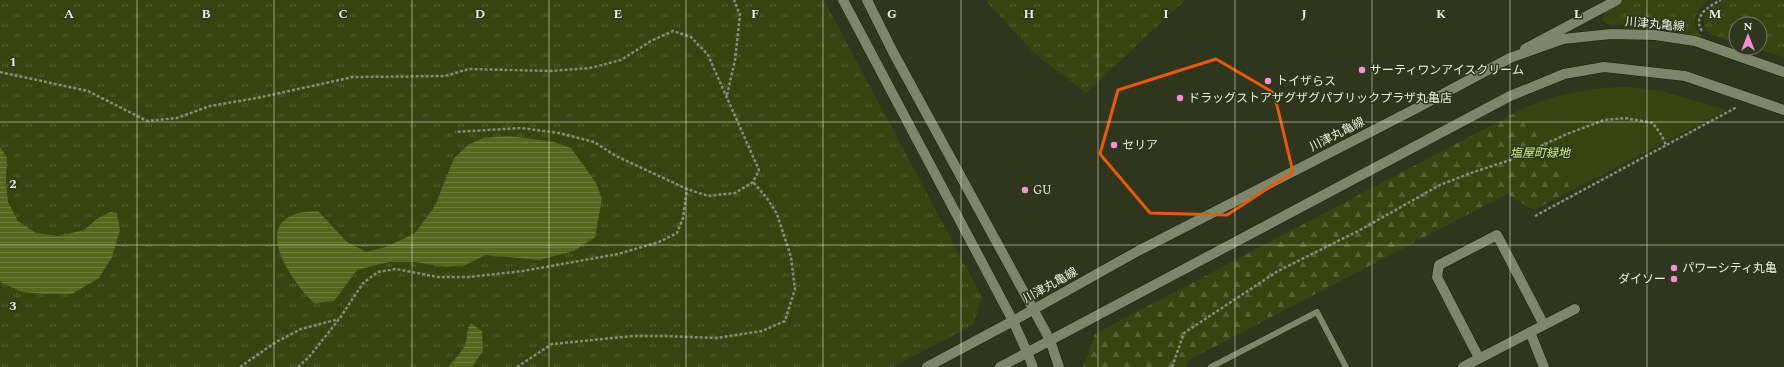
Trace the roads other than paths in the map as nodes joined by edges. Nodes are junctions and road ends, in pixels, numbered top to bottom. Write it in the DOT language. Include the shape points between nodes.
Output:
graph roads {
  1 [pos="843,0"];
  2 [pos="867,0"];
  3 [pos="1617,0"];
  4 [pos="1510,58"];
  5 [pos="1784,72"];
  6 [pos="1784,110"];
  7 [pos="1033,309"];
  8 [pos="1575,309"];
  9 [pos="1014,321"];
  10 [pos="1544,325"];
  11 [pos="1530,332"];
  12 [pos="1050,340"];
  13 [pos="1027,352"];
  14 [pos="1479,358"];
  15 [pos="927,367"];
  16 [pos="1000,367"];
  17 [pos="1033,367"];
  18 [pos="1059,367"];
  19 [pos="1211,367"];
  20 [pos="1346,367"];
  21 [pos="1463,367"];
  22 [pos="1544,367"];
  1 -- 9 [label="main road"];
  2 -- 7 [label="main road"];
  3 -- 4 [label="main road"];
  4 -- 5 [label="main road, 川津丸亀線" via="1563,39 1611,34 1655,35 1695,41"];
  4 -- 7 [label="main road, 川津丸亀線" via="1138,251"];
  6 -- 12 [label="main road" via="1686,76 1604,67 1564,74 1510,96"];
  7 -- 9 [label="main road, 川津丸亀線"];
  7 -- 12 [label="main road"];
  8 -- 10 [label="main road"];
  9 -- 13 [label="main road"];
  9 -- 15 [label="main road, 川津丸亀線"];
  10 -- 11 [label="main road"];
  10 -- 14 [label="main road" via="1497,235 1439,265 1437,277"];
  11 -- 14 [label="main road"];
  11 -- 22 [label="main road"];
  12 -- 13 [label="main road"];
  12 -- 18 [label="main road"];
  13 -- 16 [label="main road"];
  13 -- 17 [label="main road"];
  14 -- 21 [label="main road"];
  19 -- 20 [label="lane" via="1317,312"];
}
